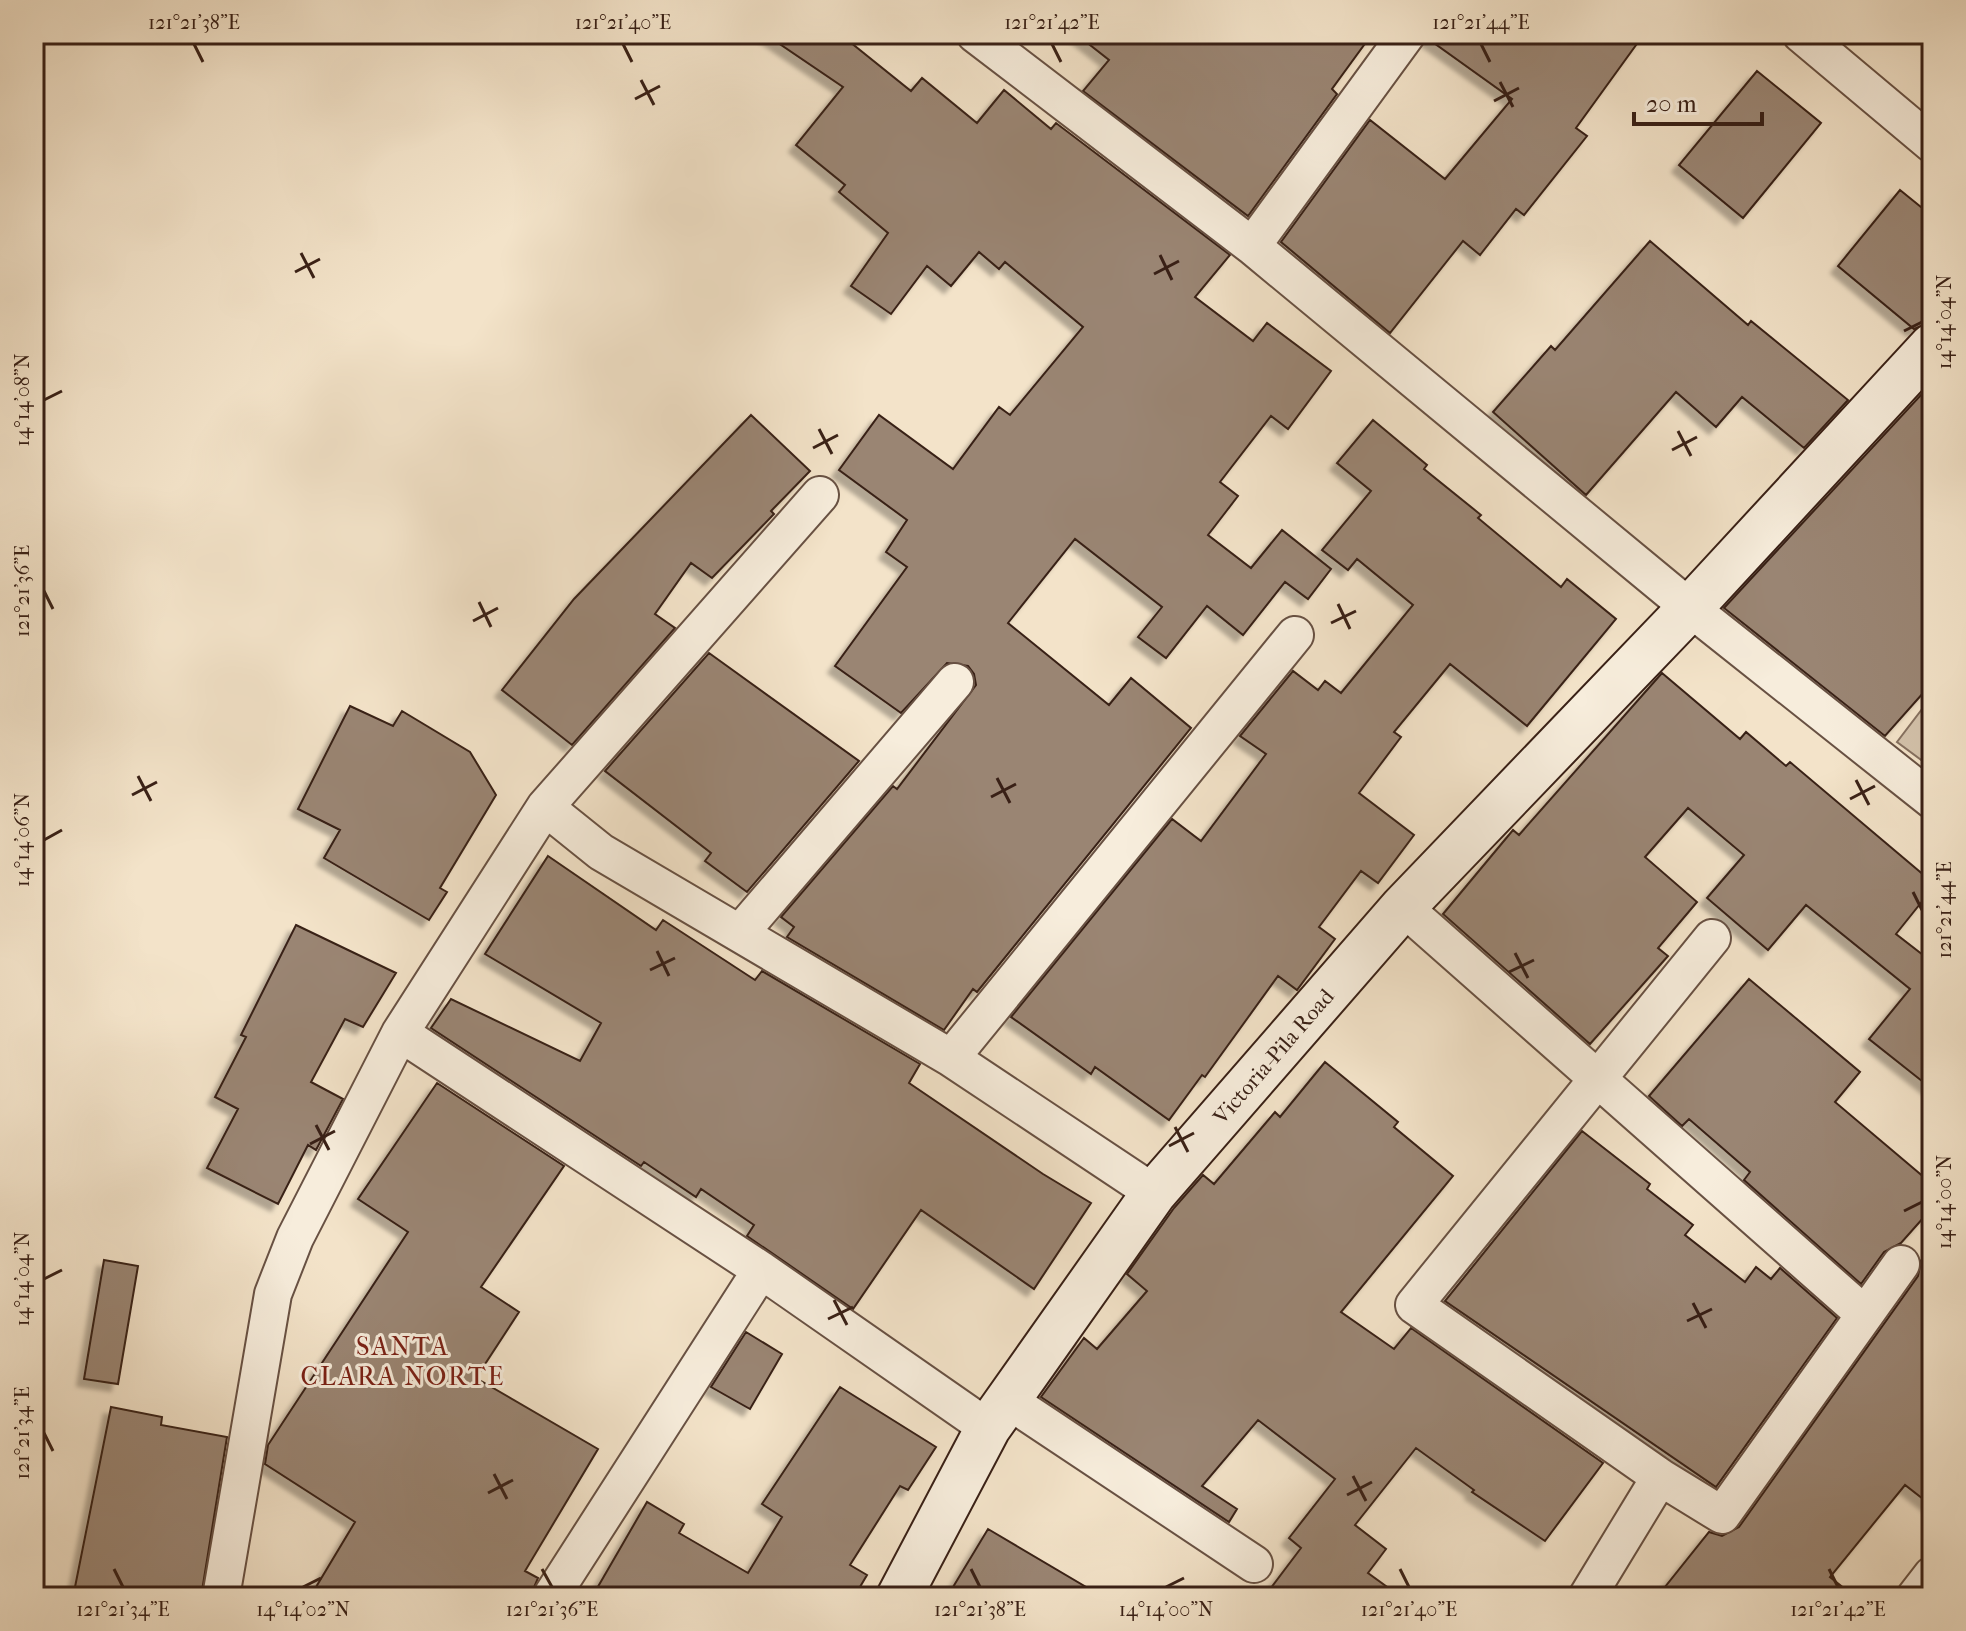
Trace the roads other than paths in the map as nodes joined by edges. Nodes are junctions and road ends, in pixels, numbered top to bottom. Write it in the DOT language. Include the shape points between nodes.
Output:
graph roads {
  1 [pos="975,34"];
  2 [pos="1407,34"];
  3 [pos="1801,34"];
  4 [pos="1932,144"];
  5 [pos="1252,246"];
  6 [pos="1932,346"];
  7 [pos="820,495"];
  8 [pos="1690,608"];
  9 [pos="1295,635"];
  10 [pos="955,682"];
  11 [pos="1932,800"];
  12 [pos="545,807"];
  13 [pos="1403,907"];
  14 [pos="740,933"];
  15 [pos="1712,938"];
  16 [pos="400,1033"];
  17 [pos="951,1058"];
  18 [pos="1596,1079"];
  19 [pos="1154,1193"];
  20 [pos="1901,1264"];
  21 [pos="761,1270"];
  22 [pos="1864,1314"];
  23 [pos="997,1414"];
  24 [pos="1660,1477"];
  25 [pos="1254,1564"];
  26 [pos="1932,1575"];
  27 [pos="221,1597"];
  28 [pos="551,1597"];
  29 [pos="899,1597"];
  30 [pos="1587,1597"];
  31 [pos="1915,1597"];
  1 -- 5 [label="street"];
  2 -- 5 [label="street"];
  3 -- 4 [label="street"];
  5 -- 8 [label="street"];
  6 -- 8 [label="main road, Victoria-Pila Road"];
  7 -- 12 [label="street"];
  8 -- 11 [label="street"];
  8 -- 13 [label="main road, Victoria-Pila Road"];
  9 -- 17 [label="street"];
  10 -- 14 [label="street"];
  12 -- 14 [label="street" via="601,852"];
  12 -- 16 [label="street"];
  13 -- 18 [label="street"];
  13 -- 19 [label="main road, Victoria-Pila Road"];
  14 -- 17 [label="street"];
  15 -- 18 [label="street"];
  16 -- 21 [label="street"];
  16 -- 27 [label="street" via="295,1238 273,1294"];
  17 -- 19 [label="street"];
  18 -- 22 [label="street"];
  18 -- 24 [label="street" via="1414,1305"];
  19 -- 23 [label="main road, Victoria-Pila Road"];
  20 -- 22 [label="street"];
  21 -- 23 [label="street"];
  21 -- 28 [label="street"];
  22 -- 24 [label="street" via="1722,1515"];
  23 -- 25 [label="street"];
  23 -- 29 [label="main road, Victoria-Pila Road"];
  24 -- 30 [label="street"];
  26 -- 31 [label="street"];
}
